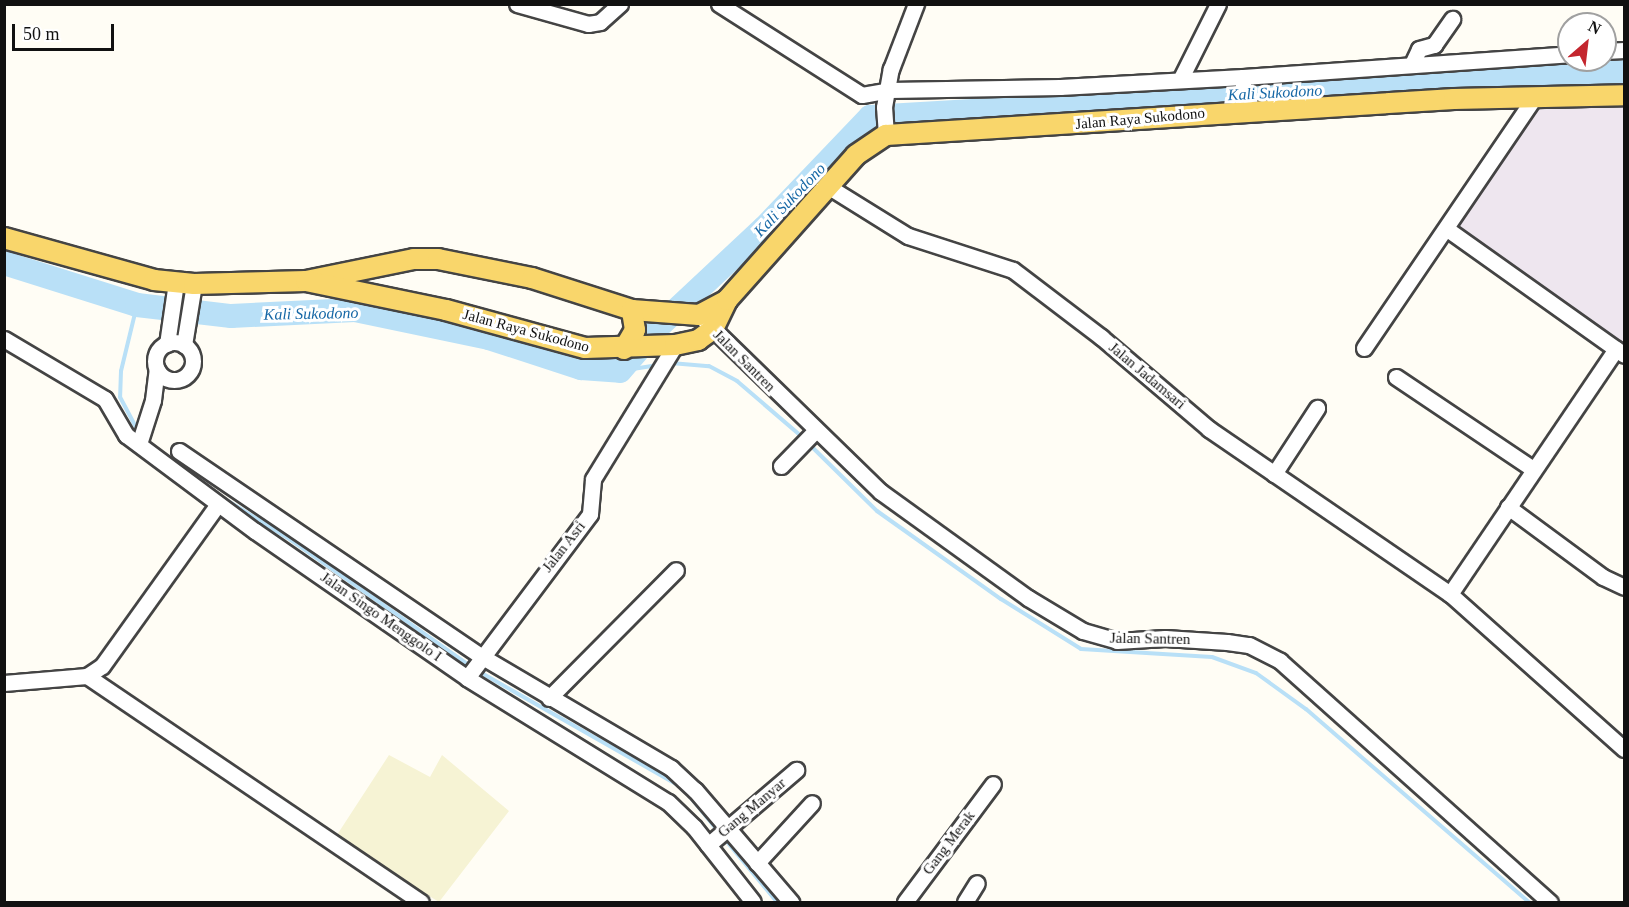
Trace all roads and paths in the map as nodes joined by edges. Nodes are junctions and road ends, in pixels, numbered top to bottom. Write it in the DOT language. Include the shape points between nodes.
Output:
graph roads {
  1 [pos="517,4"];
  2 [pos="620,4"];
  3 [pos="719,4"];
  4 [pos="916,4"];
  5 [pos="1218,4"];
  6 [pos="1452,19"];
  7 [pos="1557,55"];
  8 [pos="1413,62"];
  9 [pos="1180,80"];
  10 [pos="890,90"];
  11 [pos="1243,93"];
  12 [pos="1624,95"];
  13 [pos="1534,98"];
  14 [pos="886,131"];
  15 [pos="829,188"];
  16 [pos="1446,229"];
  17 [pos="4,238"];
  18 [pos="380,267"];
  19 [pos="306,281"];
  20 [pos="184,287"];
  21 [pos="375,294"];
  22 [pos="726,300"];
  23 [pos="636,311"];
  24 [pos="690,315"];
  25 [pos="713,329"];
  26 [pos="4,339"];
  27 [pos="166,344"];
  28 [pos="184,345"];
  29 [pos="630,348"];
  30 [pos="1364,348"];
  31 [pos="1620,352"];
  32 [pos="666,354"];
  33 [pos="156,369"];
  34 [pos="1396,377"];
  35 [pos="176,380"];
  36 [pos="153,400"];
  37 [pos="1317,408"];
  38 [pos="809,437"];
  39 [pos="139,443"];
  40 [pos="183,465"];
  41 [pos="781,466"];
  42 [pos="1533,469"];
  43 [pos="1274,474"];
  44 [pos="218,504"];
  45 [pos="1508,507"];
  46 [pos="676,570"];
  47 [pos="1624,587"];
  48 [pos="1450,594"];
  49 [pos="480,658"];
  50 [pos="87,676"];
  51 [pos="468,676"];
  52 [pos="4,683"];
  53 [pos="549,698"];
  54 [pos="1624,749"];
  55 [pos="796,770"];
  56 [pos="993,784"];
  57 [pos="812,803"];
  58 [pos="726,831"];
  59 [pos="709,843"];
  60 [pos="757,863"];
  61 [pos="977,883"];
  62 [pos="420,903"];
  63 [pos="753,903"];
  64 [pos="791,903"];
  65 [pos="904,903"];
  66 [pos="965,903"];
  67 [pos="1550,903"];
  1 -- 2 [label="street" via="588,24 600,22"];
  3 -- 10 [label="street" via="862,95"];
  4 -- 10 [label="street" via="891,69"];
  5 -- 9 [label="street"];
  6 -- 8 [label="street" via="1434,45 1416,51"];
  7 -- 8 [label="street"];
  8 -- 11 [label="street"];
  9 -- 10 [label="street"];
  9 -- 11 [label="street"];
  10 -- 14 [label="street" via="884,107"];
  11 -- 13 [label="main road, Jalan Raya Sukodono"];
  11 -- 14 [label="main road, Jalan Raya Sukodono"];
  12 -- 13 [label="main road, Jalan Raya Sukodono"];
  13 -- 16 [label="street"];
  14 -- 15 [label="main road, Jalan Raya Sukodono" via="856,155"];
  15 -- 22 [label="main road, Jalan Raya Sukodono"];
  15 -- 43 [label="street, Jalan Jadamsari" via="909,236 1013,270 1101,337 1209,429"];
  16 -- 30 [label="street"];
  16 -- 31 [label="street"];
  17 -- 20 [label="main road, Jalan Raya Sukodono" via="121,273"];
  18 -- 19 [label="main road, Jalan Raya Sukodono"];
  18 -- 21 [label="main road"];
  18 -- 23 [label="main road, Jalan Raya Sukodono" via="414,259 476,265"];
  19 -- 20 [label="main road, Jalan Raya Sukodono"];
  19 -- 21 [label="main road, Jalan Raya Sukodono"];
  20 -- 27 [label="street"];
  20 -- 28 [label="street"];
  21 -- 29 [label="main road, Jalan Raya Sukodono" via="561,343 585,348"];
  22 -- 24 [label="main road, Jalan Raya Sukodono"];
  22 -- 25 [label="main road, Jalan Raya Sukodono"];
  23 -- 24 [label="main road, Jalan Raya Sukodono"];
  23 -- 29 [label="main road"];
  24 -- 25 [label="street, Jalan Santren"];
  25 -- 32 [label="main road, Jalan Raya Sukodono"];
  25 -- 38 [label="street, Jalan Santren"];
  26 -- 39 [label="street, Jalan Singo Menggolo I" via="105,399 126,435"];
  27 -- 28 [label="street"];
  27 -- 33 [label="street" via="158,352"];
  28 -- 35 [label="street" via="191,354 192,366 186,376"];
  29 -- 32 [label="main road, Jalan Raya Sukodono"];
  31 -- 42 [label="street"];
  32 -- 49 [label="street, Jalan Asri" via="593,479 590,514"];
  33 -- 35 [label="street" via="164,377"];
  33 -- 36 [label="street"];
  34 -- 42 [label="street"];
  35 -- 36 [label="street"];
  36 -- 39 [label="street"];
  37 -- 43 [label="street"];
  38 -- 41 [label="street"];
  38 -- 67 [label="street, Jalan Santren" via="920,523 1083,631 1117,641 1165,638 1249,645 1280,661"];
  39 -- 40 [label="street, Jalan Singo Menggolo I"];
  40 -- 44 [label="street, Jalan Singo Menggolo I"];
  40 -- 49 [label="street"];
  42 -- 45 [label="street"];
  43 -- 48 [label="street, Jalan Jadamsari"];
  44 -- 50 [label="street" via="102,666"];
  44 -- 51 [label="street, Jalan Singo Menggolo I"];
  45 -- 47 [label="street" via="1603,577"];
  45 -- 48 [label="street"];
  46 -- 53 [label="street"];
  48 -- 54 [label="street, Jalan Jadamsari"];
  49 -- 51 [label="street, Jalan Asri"];
  49 -- 53 [label="street"];
  50 -- 52 [label="street"];
  50 -- 62 [label="street"];
  51 -- 59 [label="street, Jalan Singo Menggolo I" via="668,802"];
  53 -- 58 [label="street" via="671,768"];
  55 -- 58 [label="street, Gang Manyar"];
  56 -- 65 [label="street, Gang Merak"];
  57 -- 60 [label="street"];
  58 -- 59 [label="street, Gang Manyar"];
  58 -- 60 [label="street"];
  59 -- 63 [label="street, Jalan Singo Menggolo I"];
  60 -- 64 [label="street"];
  61 -- 66 [label="street"];
}
